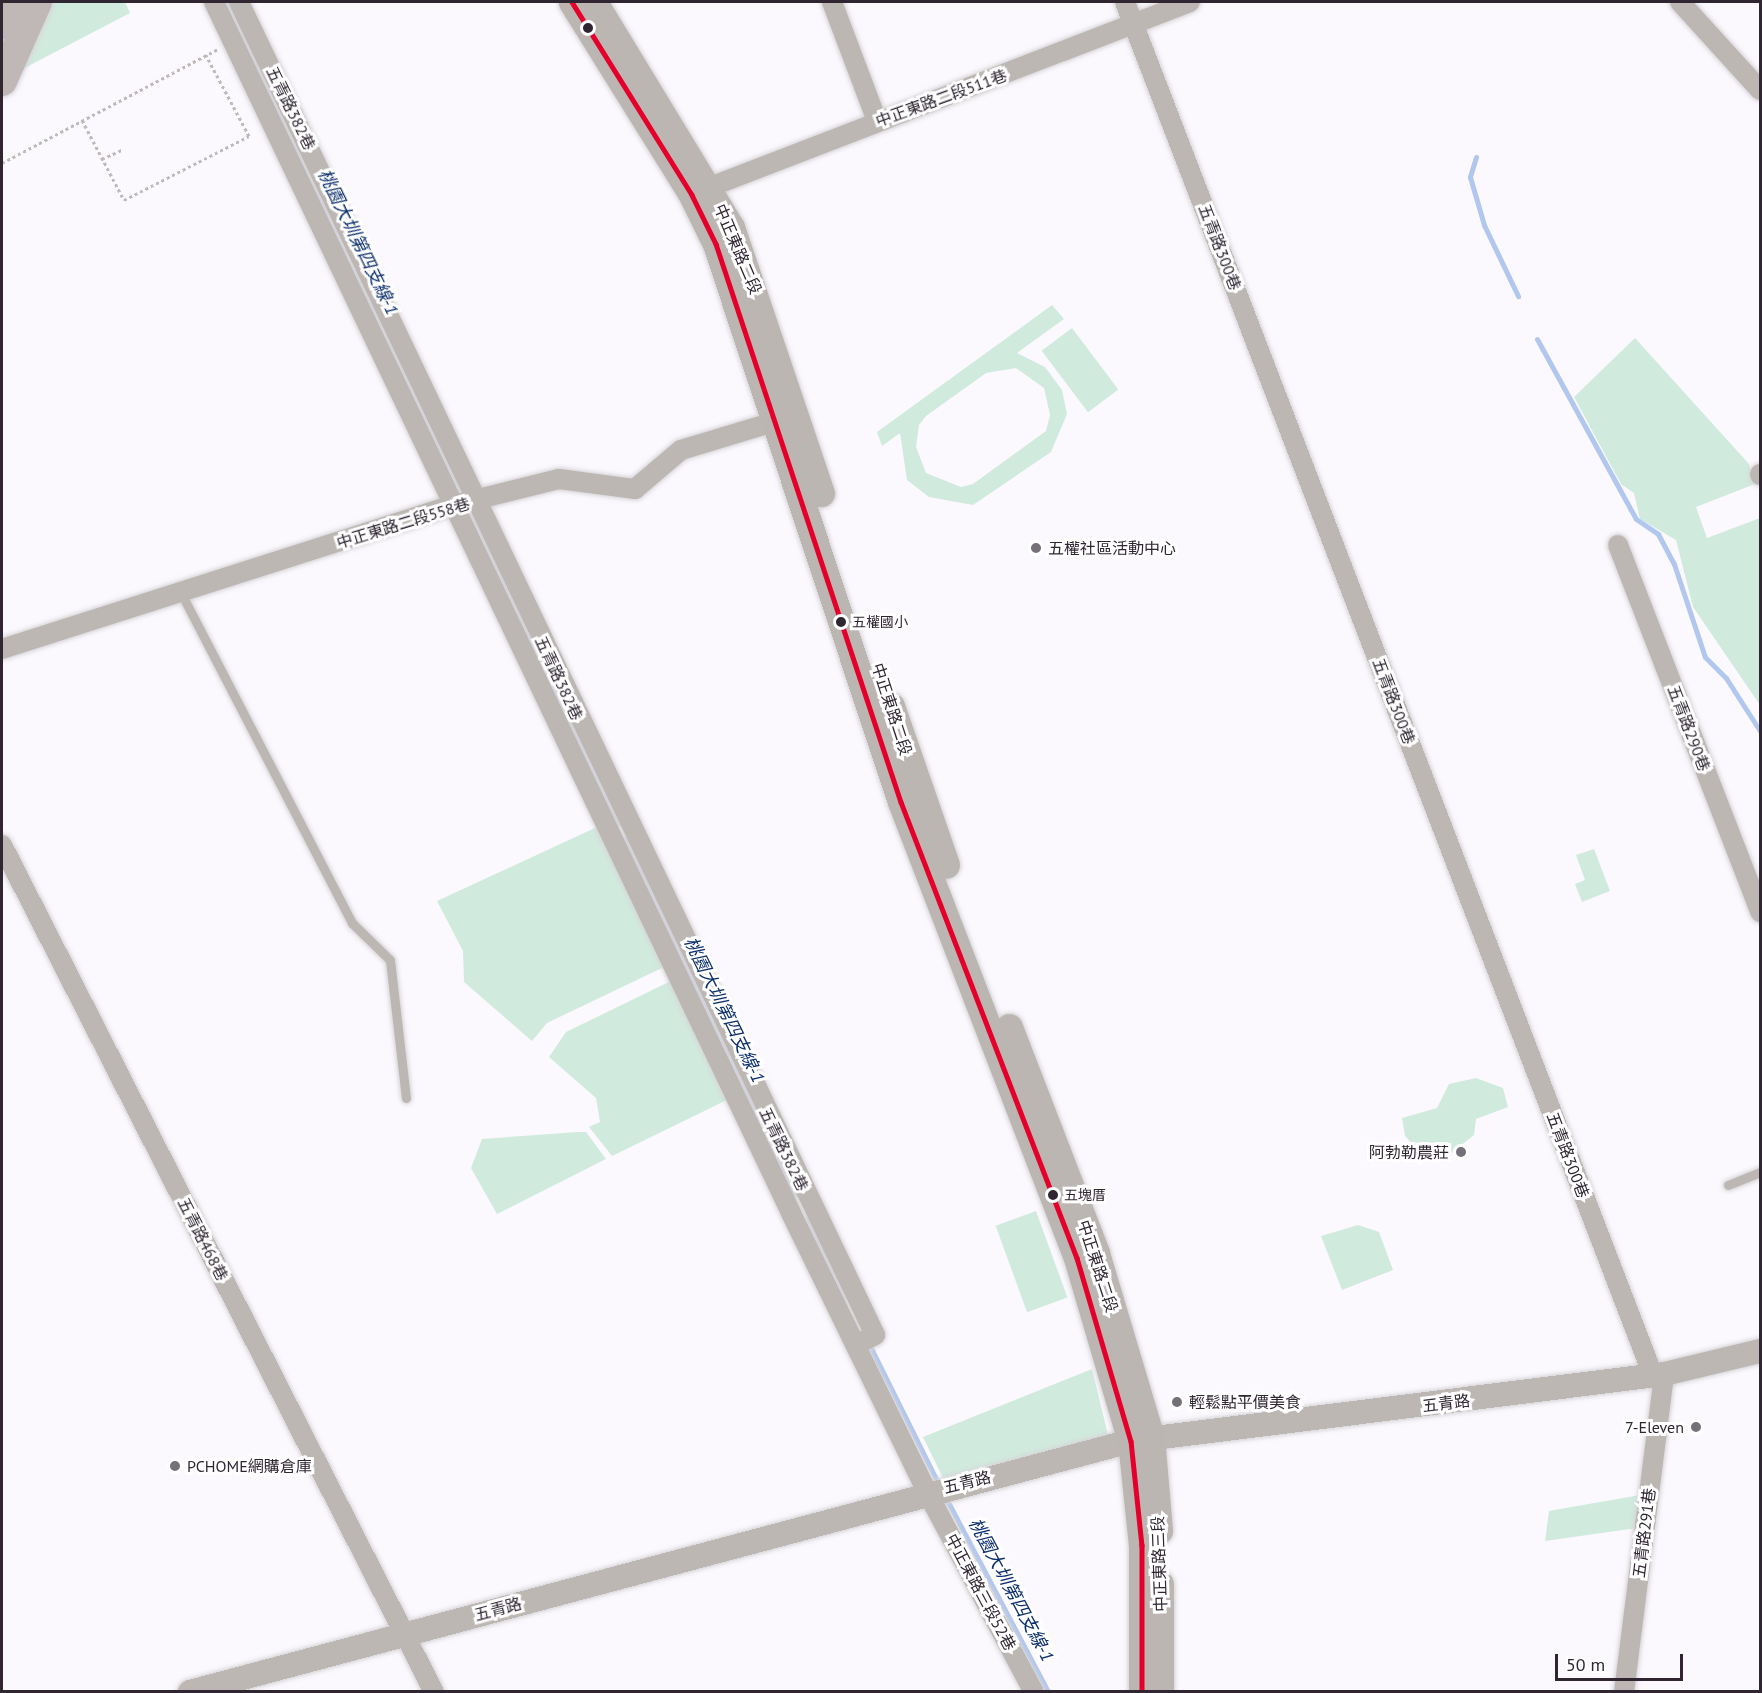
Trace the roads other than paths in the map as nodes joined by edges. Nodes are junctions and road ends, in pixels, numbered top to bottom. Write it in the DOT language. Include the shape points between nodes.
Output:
graph roads {
  1 [pos="12,2"];
  2 [pos="37,2"];
  3 [pos="214,2"];
  4 [pos="239,2"];
  5 [pos="572,2"];
  6 [pos="594,2"];
  7 [pos="832,2"];
  8 [pos="1125,2"];
  9 [pos="1190,2"];
  10 [pos="1680,2"];
  11 [pos="2,24"];
  12 [pos="1135,27"];
  13 [pos="2,81"];
  14 [pos="1761,90"];
  15 [pos="877,121"];
  16 [pos="701,189"];
  17 [pos="788,418"];
  18 [pos="476,500"];
  19 [pos="454,505"];
  20 [pos="1618,544"];
  21 [pos="181,593"];
  22 [pos="2,649"];
  23 [pos="628,826"];
  24 [pos="611,835"];
  25 [pos="2,845"];
  26 [pos="1761,912"];
  27 [pos="406,1098"];
  28 [pos="1761,1172"];
  29 [pos="1728,1185"];
  30 [pos="810,1204"];
  31 [pos="791,1213"];
  32 [pos="857,1344"];
  33 [pos="1761,1350"];
  34 [pos="1658,1375"];
  35 [pos="1141,1439"];
  36 [pos="927,1492"];
  37 [pos="404,1634"];
  38 [pos="190,1692"];
  39 [pos="434,1692"];
  40 [pos="1034,1692"];
  41 [pos="1142,1692"];
  42 [pos="1160,1692"];
  43 [pos="1624,1692"];
  1 -- 11 [label="main road"];
  2 -- 13 [label="main road"];
  3 -- 19 [label="street, 五青路382巷"];
  4 -- 18 [label="street, 五青路382巷"];
  5 -- 16 [label="main road, 中正東路二段"];
  6 -- 16 [label="main road, 中正東路二段"];
  7 -- 15 [label="street"];
  8 -- 12 [label="street, 五青路300巷"];
  9 -- 12 [label="street, 中正東路二段511巷"];
  10 -- 14 [label="street"];
  12 -- 15 [label="street, 中正東路二段511巷"];
  12 -- 34 [label="street, 五青路300巷"];
  15 -- 16 [label="street, 中正東路二段511巷"];
  16 -- 17 [label="main road, 中正東路二段" via="716,244"];
  17 -- 18 [label="street, 中正東路二段558巷" via="681,450 635,489 559,479"];
  17 -- 35 [label="main road, 中正東路二段" via="901,802 1077,1258"];
  18 -- 19 [label="street, 中正東路二段558巷"];
  18 -- 23 [label="street, 五青路382巷"];
  19 -- 21 [label="street, 中正東路二段558巷"];
  19 -- 24 [label="street, 五青路382巷"];
  20 -- 26 [label="street, 五青路290巷"];
  21 -- 22 [label="street, 中正東路二段558巷"];
  21 -- 27 [label="lane" via="352,923 390,960"];
  23 -- 24 [label="lane"];
  23 -- 30 [label="street, 五青路382巷"];
  24 -- 31 [label="street, 五青路382巷"];
  25 -- 37 [label="street, 五青路468巷"];
  28 -- 29 [label="lane"];
  30 -- 31 [label="lane"];
  30 -- 32 [label="street, 五青路382巷" via="875,1335"];
  31 -- 32 [label="street, 五青路382巷"];
  32 -- 36 [label="street, 五青路382巷"];
  33 -- 34 [label="street, 五青路"];
  34 -- 35 [label="street, 五青路"];
  34 -- 43 [label="street, 五青路291巷"];
  35 -- 36 [label="street, 五青路"];
  35 -- 41 [label="main road, 中正東路三段"];
  35 -- 42 [label="main road, 中正東路三段" via="1158,1526"];
  36 -- 37 [label="street, 五青路"];
  36 -- 40 [label="street, 中正東路三段52巷"];
  37 -- 38 [label="street, 五青路"];
  37 -- 39 [label="street, 五青路468巷"];
}
